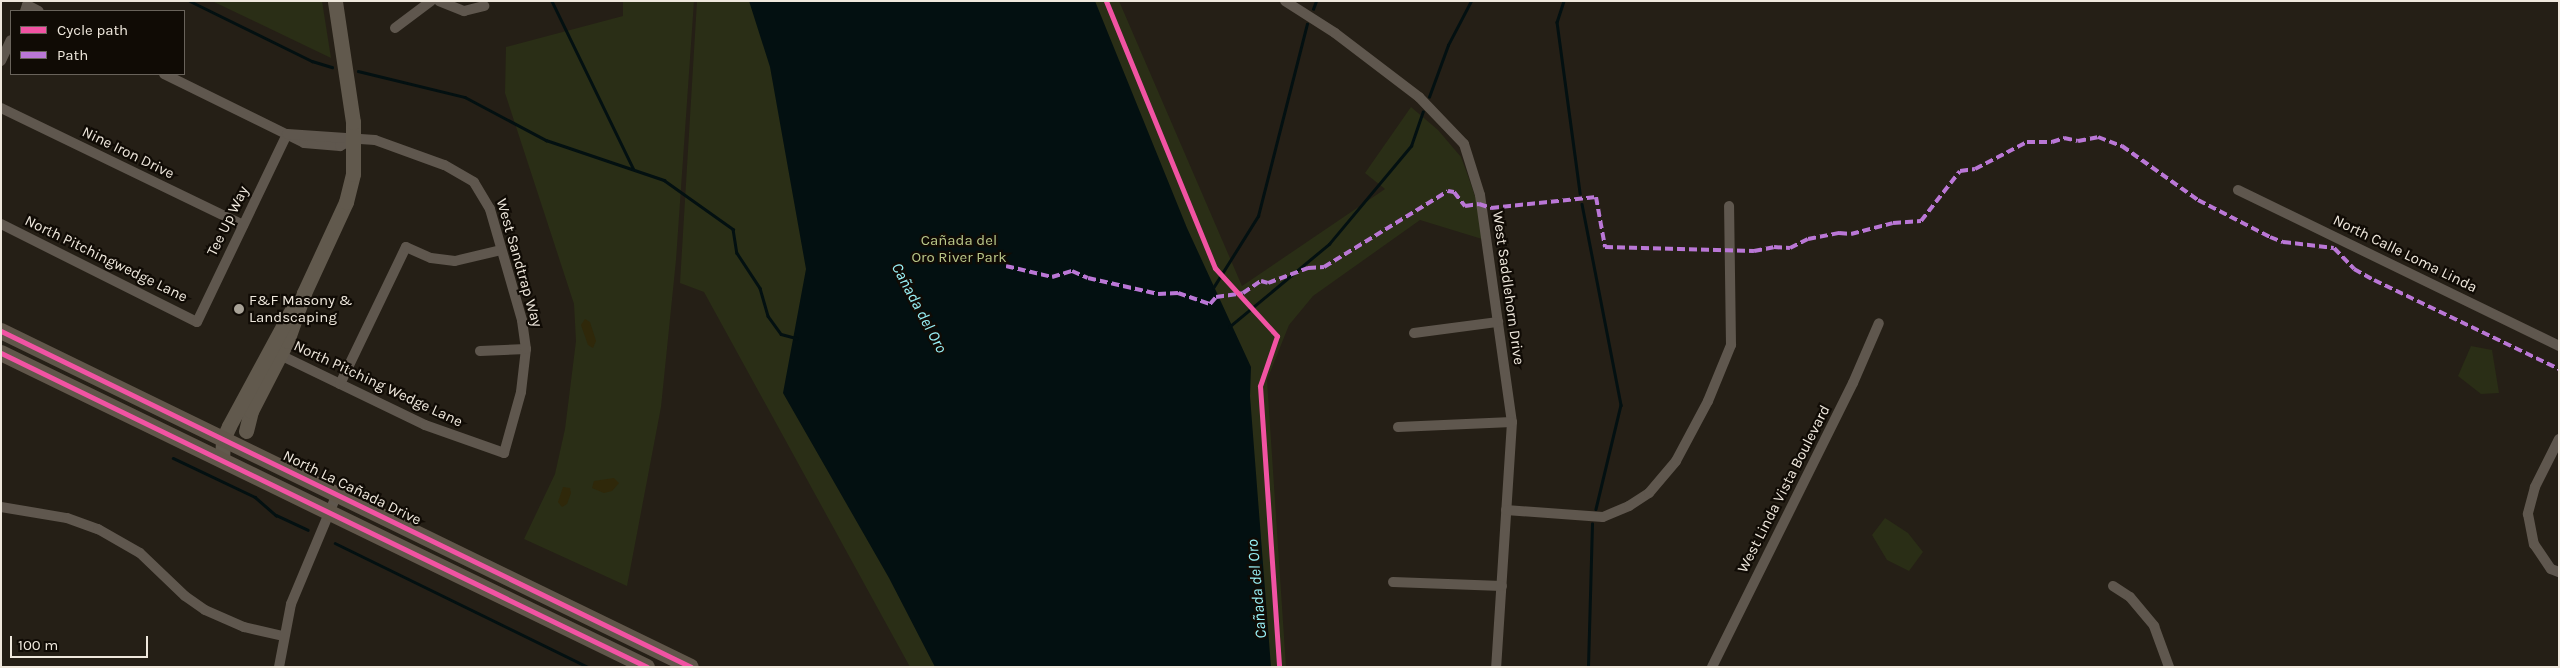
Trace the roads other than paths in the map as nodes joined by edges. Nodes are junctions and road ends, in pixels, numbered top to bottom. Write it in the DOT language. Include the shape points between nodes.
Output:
graph roads {
  1 [pos="335,1"];
  2 [pos="431,1"];
  3 [pos="439,1"];
  4 [pos="1285,1"];
  5 [pos="484,6"];
  6 [pos="395,28"];
  7 [pos="10,42"];
  8 [pos="1,61"];
  9 [pos="166,75"];
  10 [pos="1,108"];
  11 [pos="287,134"];
  12 [pos="354,138"];
  13 [pos="2238,190"];
  14 [pos="1729,206"];
  15 [pos="1,224"];
  16 [pos="243,226"];
  17 [pos="501,250"];
  18 [pos="197,322"];
  19 [pos="1498,322"];
  20 [pos="1879,324"];
  21 [pos="1,332"];
  22 [pos="1414,333"];
  23 [pos="2559,346"];
  24 [pos="526,349"];
  25 [pos="480,351"];
  26 [pos="275,352"];
  27 [pos="1,353"];
  28 [pos="340,384"];
  29 [pos="256,394"];
  30 [pos="1512,422"];
  31 [pos="1398,427"];
  32 [pos="223,439"];
  33 [pos="2559,439"];
  34 [pos="239,446"];
  35 [pos="504,453"];
  36 [pos="222,460"];
  37 [pos="337,494"];
  38 [pos="1,507"];
  39 [pos="1506,510"];
  40 [pos="328,512"];
  41 [pos="2559,572"];
  42 [pos="1393,582"];
  43 [pos="1502,586"];
  44 [pos="2113,586"];
  45 [pos="283,636"];
  46 [pos="278,667"];
  47 [pos="647,667"];
  48 [pos="691,667"];
  49 [pos="1496,667"];
  50 [pos="1712,667"];
  51 [pos="2169,667"];
  1 -- 12 [label="street"];
  2 -- 6 [label="street"];
  3 -- 5 [label="street" via="464,11"];
  4 -- 19 [label="street, West Saddlehorn Drive" via="1335,33 1419,97 1464,144 1480,195"];
  7 -- 8 [label="street"];
  9 -- 11 [label="street"];
  10 -- 16 [label="street, Nine Iron Drive"];
  11 -- 12 [label="street, West Sandtrap Way"];
  11 -- 16 [label="street, Tee Up Way"];
  12 -- 17 [label="street, West Sandtrap Way" via="386,143 462,173 485,198"];
  12 -- 26 [label="street" via="355,163 346,202"];
  13 -- 23 [label="street, North Calle Loma Linda"];
  14 -- 39 [label="street" via="1731,345 1708,401 1676,461 1649,493 1603,517"];
  15 -- 18 [label="street, North Pitchingwedge Lane"];
  16 -- 18 [label="street, Tee Up Way"];
  17 -- 24 [label="street, West Sandtrap Way" via="522,320"];
  17 -- 28 [label="street" via="455,261 431,258 406,247"];
  19 -- 22 [label="street"];
  19 -- 30 [label="street, West Saddlehorn Drive"];
  20 -- 50 [label="street, West Linda Vista Boulevard"];
  21 -- 32 [label="main road, North La Cañada Drive"];
  24 -- 25 [label="street"];
  24 -- 35 [label="street, West Sandtrap Way" via="521,392"];
  26 -- 28 [label="street, North Pitching Wedge Lane"];
  26 -- 29 [label="street"];
  27 -- 36 [label="main road"];
  28 -- 35 [label="street, North Pitching Wedge Lane" via="446,434"];
  29 -- 32 [label="street"];
  29 -- 34 [label="street" via="257,415"];
  30 -- 31 [label="street"];
  30 -- 39 [label="street, West Saddlehorn Drive"];
  32 -- 34 [label="main road, North La Cañada Drive"];
  32 -- 36 [label="street"];
  33 -- 41 [label="street" via="2535,487 2528,514 2534,544 2551,569"];
  34 -- 36 [label="street"];
  34 -- 37 [label="main road, North La Cañada Drive"];
  36 -- 40 [label="main road"];
  37 -- 40 [label="street"];
  37 -- 48 [label="main road, North La Cañada Drive"];
  38 -- 45 [label="street" via="67,518 98,529 140,554 205,610 244,627"];
  39 -- 43 [label="street, West Saddlehorn Drive"];
  40 -- 45 [label="street" via="302,572"];
  40 -- 47 [label="main road"];
  42 -- 43 [label="street"];
  43 -- 49 [label="street, West Saddlehorn Drive"];
  44 -- 51 [label="street" via="2130,597 2154,626"];
  45 -- 46 [label="street"];
}
